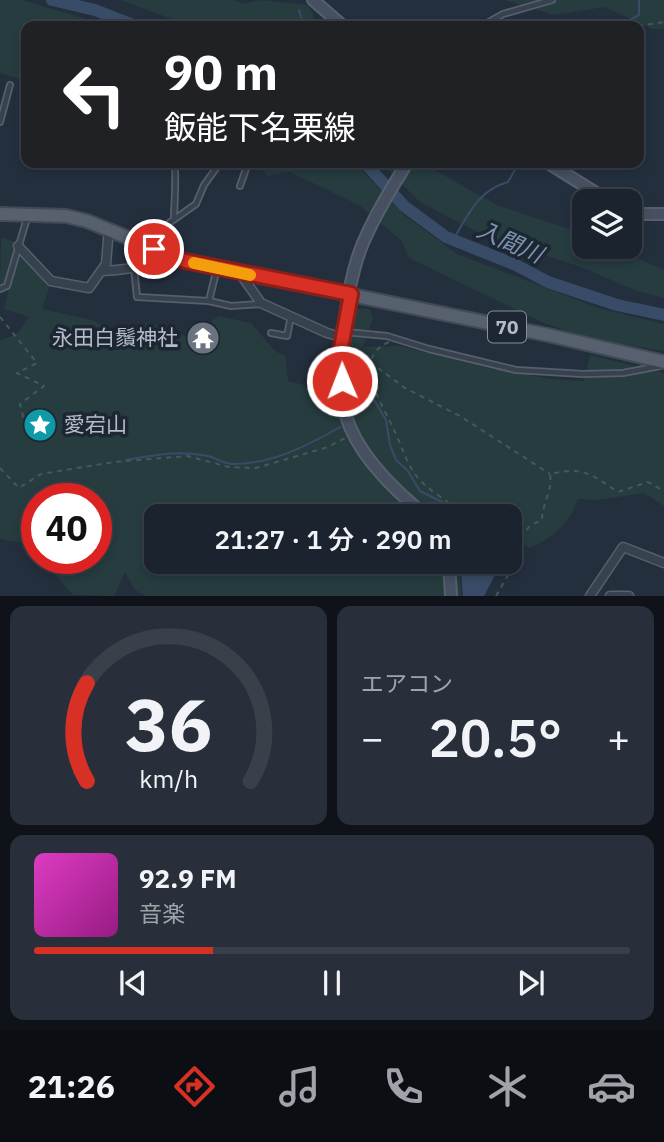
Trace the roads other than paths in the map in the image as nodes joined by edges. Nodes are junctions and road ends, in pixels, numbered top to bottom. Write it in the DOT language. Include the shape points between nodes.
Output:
graph roads {
  1 [pos="313,0"];
  2 [pos="552,0"];
  3 [pos="337,21"];
  4 [pos="491,21"];
  5 [pos="10,85"];
  6 [pos="0,122"];
  7 [pos="176,168"];
  8 [pos="216,168"];
  9 [pos="246,168"];
  10 [pos="404,168"];
  11 [pos="558,168"];
  12 [pos="240,186"];
  13 [pos="590,189"];
  14 [pos="0,214"];
  15 [pos="28,214"];
  16 [pos="642,214"];
  17 [pos="664,215"];
  18 [pos="174,219"];
  19 [pos="109,228"];
  20 [pos="18,246"];
  21 [pos="154,249"];
  22 [pos="134,268"];
  23 [pos="217,268"];
  24 [pos="102,271"];
  25 [pos="239,272"];
  26 [pos="0,289"];
  27 [pos="351,294"];
  28 [pos="209,302"];
  29 [pos="261,303"];
  30 [pos="292,316"];
  31 [pos="271,333"];
  32 [pos="343,334"];
  33 [pos="664,364"];
  34 [pos="412,504"];
  35 [pos="664,563"];
  36 [pos="450,574"];
  37 [pos="451,596"];
  38 [pos="590,596"];
  39 [pos="612,596"];
  40 [pos="629,596"];
  1 -- 3 [label="street"];
  2 -- 4 [label="lane"];
  5 -- 6 [label="lane"];
  7 -- 18 [label="lane"];
  8 -- 18 [label="lane" via="196,204"];
  9 -- 12 [label="lane"];
  10 -- 27 [label="street" via="362,245"];
  11 -- 13 [label="street"];
  14 -- 15 [label="main road, 70"];
  15 -- 19 [label="main road, 70" via="66,216"];
  15 -- 20 [label="lane"];
  16 -- 17 [label="street"];
  18 -- 21 [label="lane"];
  19 -- 21 [label="main road, 70"];
  19 -- 24 [label="street" via="107,264"];
  20 -- 24 [label="street" via="57,284 89,288"];
  20 -- 26 [label="lane" via="7,286"];
  21 -- 22 [label="street"];
  21 -- 23 [label="main road, 70"];
  22 -- 24 [label="street"];
  22 -- 28 [label="lane" via="137,297"];
  23 -- 25 [label="main road, 70"];
  23 -- 28 [label="lane"];
  25 -- 27 [label="main road, 70"];
  25 -- 29 [label="street"];
  27 -- 32 [label="street"];
  27 -- 33 [label="main road, 70"];
  28 -- 29 [label="lane" via="231,306"];
  29 -- 30 [label="street"];
  30 -- 31 [label="lane" via="287,336"];
  30 -- 32 [label="street" via="327,333"];
  32 -- 33 [label="lane" via="387,336 516,370 623,373"];
  32 -- 34 [label="street" via="340,363 353,434 391,485"];
  35 -- 38 [label="street" via="623,547"];
  36 -- 37 [label="street"];
  39 -- 40 [label="street"];
}
